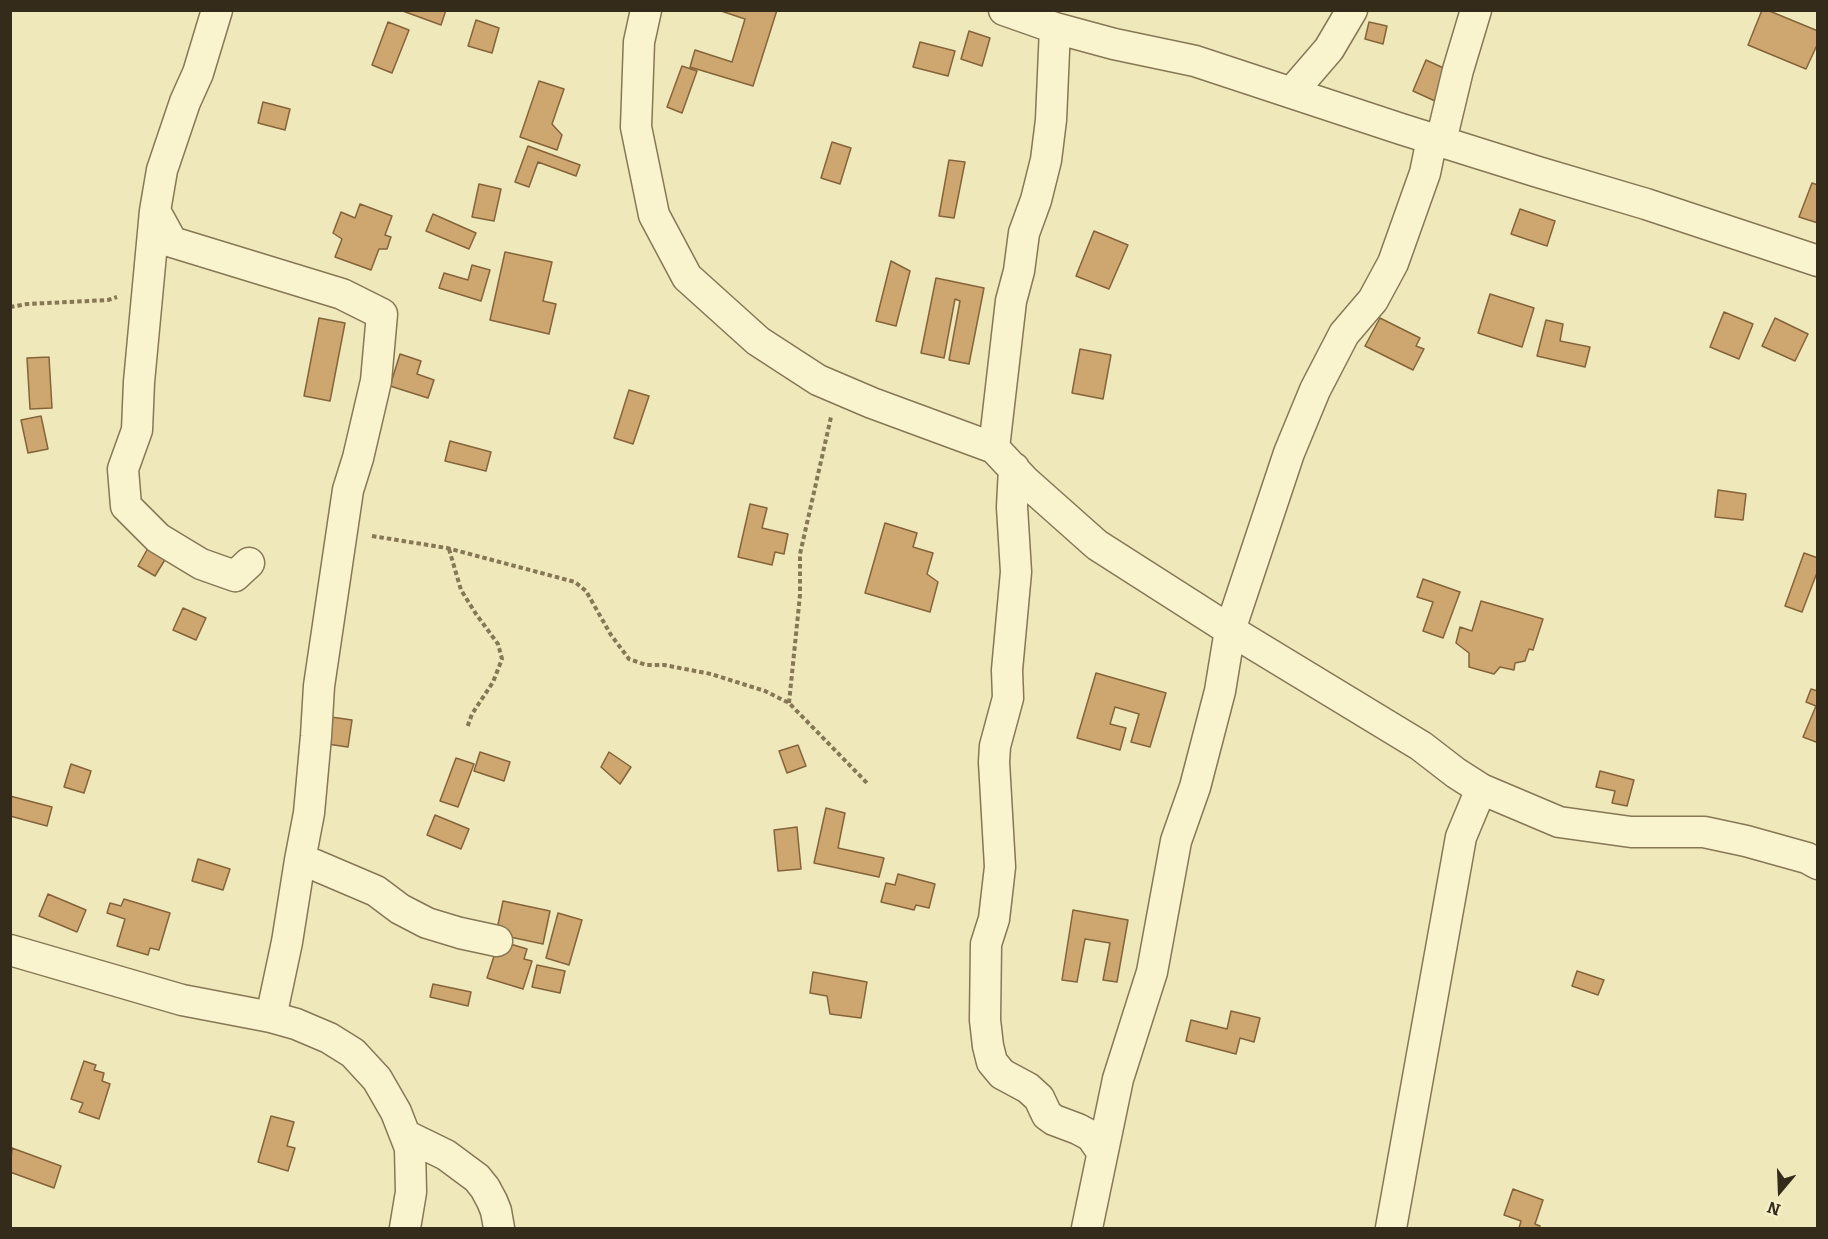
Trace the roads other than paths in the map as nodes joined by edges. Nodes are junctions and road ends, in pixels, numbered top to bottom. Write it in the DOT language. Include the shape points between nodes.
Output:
graph roads {
  1 [pos="217,10"];
  2 [pos="646,10"];
  3 [pos="1352,10"];
  4 [pos="1476,10"];
  5 [pos="1019,13"];
  6 [pos="1055,28"];
  7 [pos="1292,92"];
  8 [pos="1436,140"];
  9 [pos="155,211"];
  10 [pos="1818,261"];
  11 [pos="1004,458"];
  12 [pos="249,563"];
  13 [pos="1230,630"];
  14 [pos="1480,789"];
  15 [pos="300,860"];
  16 [pos="1818,864"];
  17 [pos="497,941"];
  18 [pos="10,950"];
  19 [pos="271,1017"];
  20 [pos="405,1135"];
  21 [pos="1102,1152"];
  22 [pos="405,1228"];
  23 [pos="499,1228"];
  24 [pos="1087,1228"];
  25 [pos="1391,1228"];
  1 -- 9 [label="street" via="162,170"];
  2 -- 11 [label="street" via="639,42 636,127 654,215 687,277 758,341 819,380"];
  3 -- 7 [label="street" via="1329,49"];
  4 -- 8 [label="street"];
  5 -- 6 [label="street"];
  6 -- 7 [label="street" via="1195,61"];
  6 -- 11 [label="street" via="1046,160 1024,233 1011,301"];
  7 -- 8 [label="street"];
  8 -- 10 [label="street"];
  8 -- 13 [label="street" via="1393,263 1372,300 1344,334 1315,390 1289,453"];
  9 -- 12 [label="street" via="137,430 123,469 126,506 158,538 201,564 236,576"];
  9 -- 15 [label="street" via="172,242 342,294 382,314 376,381 341,531 319,686 309,813"];
  11 -- 13 [label="street" via="1097,545"];
  11 -- 21 [label="street" via="1016,572 1008,698 994,762 1000,867 986,944 987,1038 992,1062 1002,1074 1028,1088 1053,1120 1091,1136"];
  13 -- 14 [label="street" via="1421,746"];
  13 -- 21 [label="street" via="1220,691 1195,787 1176,841 1152,972 1118,1078"];
  14 -- 16 [label="street" via="1559,822 1631,832 1704,832"];
  14 -- 25 [label="street" via="1461,837"];
  15 -- 17 [label="street" via="376,891 412,917"];
  15 -- 19 [label="street"];
  18 -- 19 [label="street" via="182,1000"];
  19 -- 20 [label="street" via="329,1038 353,1053 377,1079"];
  20 -- 22 [label="street" via="410,1148 411,1192"];
  20 -- 23 [label="street" via="446,1155 477,1178 496,1211"];
  21 -- 24 [label="street"];
}
